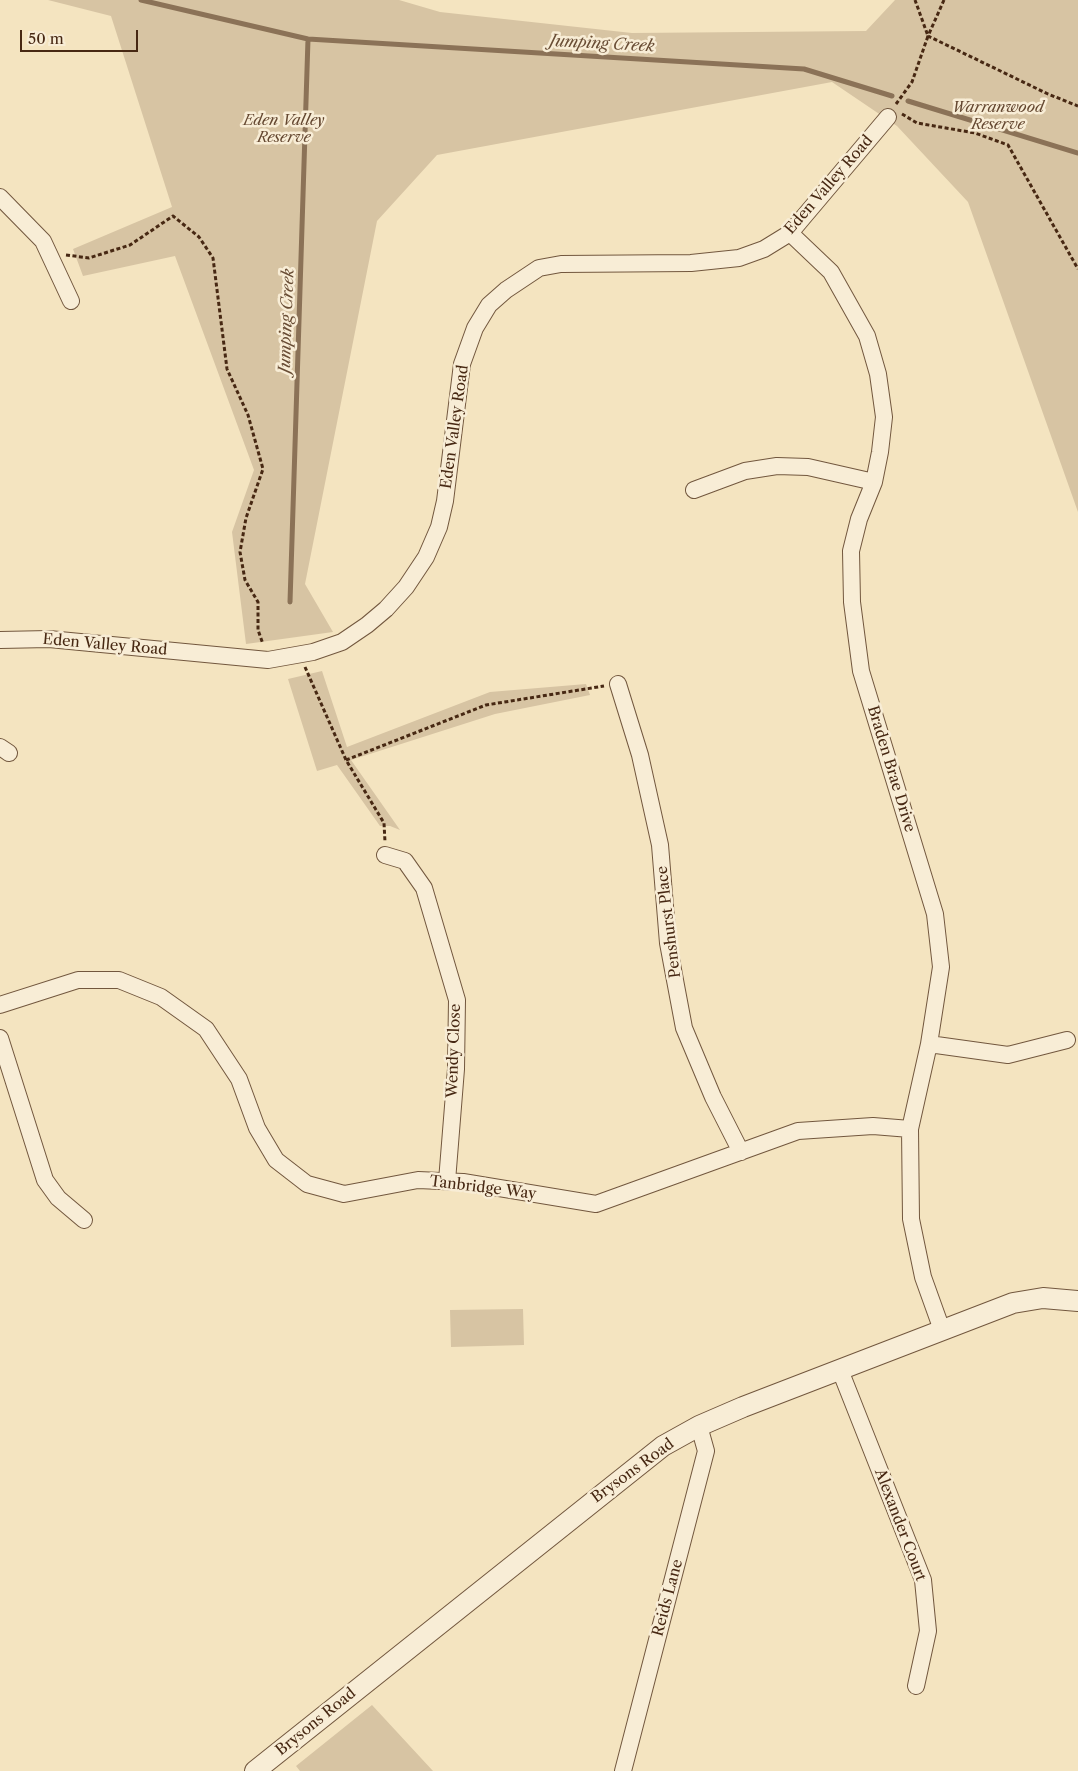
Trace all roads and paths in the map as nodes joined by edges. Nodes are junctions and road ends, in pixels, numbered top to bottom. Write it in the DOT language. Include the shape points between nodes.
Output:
graph roads {
  1 [pos="915,0"];
  2 [pos="944,0"];
  3 [pos="928,36"];
  4 [pos="1078,106"];
  5 [pos="890,112"];
  6 [pos="0,197"];
  7 [pos="790,233"];
  8 [pos="50,254"];
  9 [pos="1078,269"];
  10 [pos="71,301"];
  11 [pos="874,482"];
  12 [pos="694,490"];
  13 [pos="0,640"];
  14 [pos="300,655"];
  15 [pos="268,660"];
  16 [pos="618,684"];
  17 [pos="346,760"];
  18 [pos="385,855"];
  19 [pos="0,1004"];
  20 [pos="0,1038"];
  21 [pos="1067,1040"];
  22 [pos="929,1044"];
  23 [pos="910,1130"];
  24 [pos="741,1152"];
  25 [pos="447,1181"];
  26 [pos="84,1220"];
  27 [pos="1078,1302"];
  28 [pos="942,1330"];
  29 [pos="840,1370"];
  30 [pos="699,1426"];
  31 [pos="916,1686"];
  32 [pos="255,1771"];
  33 [pos="623,1771"];
  1 -- 3 [label="path"];
  2 -- 3 [label="path"];
  3 -- 4 [label="path"];
  3 -- 5 [label="path" via="912,82"];
  5 -- 7 [label="street, Eden Valley Road"];
  5 -- 9 [label="path" via="917,123 975,133 1008,144"];
  6 -- 8 [label="street" via="43,241"];
  7 -- 11 [label="street, Braden Brae Drive" via="831,272 867,336 878,374 884,417"];
  7 -- 14 [label="street, Eden Valley Road" via="764,249 739,258 690,263 561,264 539,268 506,290 489,305 474,328 462,364 445,501 439,527 426,557 406,587 367,625 342,642"];
  8 -- 10 [label="street"];
  8 -- 15 [label="path" via="89,258 130,245 173,216 199,237 213,258 227,369 248,415 263,470 246,518 240,552 245,580 258,602 258,630"];
  11 -- 12 [label="street" via="808,467 777,466 746,472"];
  11 -- 22 [label="street, Braden Brae Drive" via="859,519 851,551 852,602 861,671 935,914 941,967"];
  13 -- 15 [label="street, Eden Valley Road" via="49,639"];
  14 -- 15 [label="street, Eden Valley Road"];
  14 -- 17 [label="path"];
  16 -- 17 [label="path" via="486,705"];
  16 -- 24 [label="street, Penshurst Place" via="640,754 660,845 668,943 684,1028"];
  17 -- 18 [label="path" via="384,823"];
  18 -- 25 [label="street, Wendy Close" via="405,861 424,888 457,1000 456,1069"];
  19 -- 25 [label="street, Tanbridge Way" via="78,980 119,980 161,997 206,1030 239,1079 257,1128 276,1160 308,1184 344,1194 418,1180"];
  20 -- 26 [label="street" via="45,1180 58,1198"];
  21 -- 22 [label="street" via="1008,1055"];
  22 -- 23 [label="street, Braden Brae Drive"];
  23 -- 24 [label="street, Tanbridge Way" via="873,1126 798,1131"];
  23 -- 28 [label="street, Braden Brae Drive" via="911,1219 924,1277"];
  24 -- 25 [label="street, Tanbridge Way" via="596,1204"];
  27 -- 28 [label="street, Brysons Road" via="1043,1298 1013,1303"];
  28 -- 29 [label="street, Brysons Road"];
  29 -- 30 [label="street, Brysons Road"];
  29 -- 31 [label="street, Alexander Court" via="923,1580 928,1631"];
  30 -- 32 [label="street, Brysons Road" via="663,1446 595,1498"];
  30 -- 33 [label="street, Reids Lane" via="706,1451"];
}
